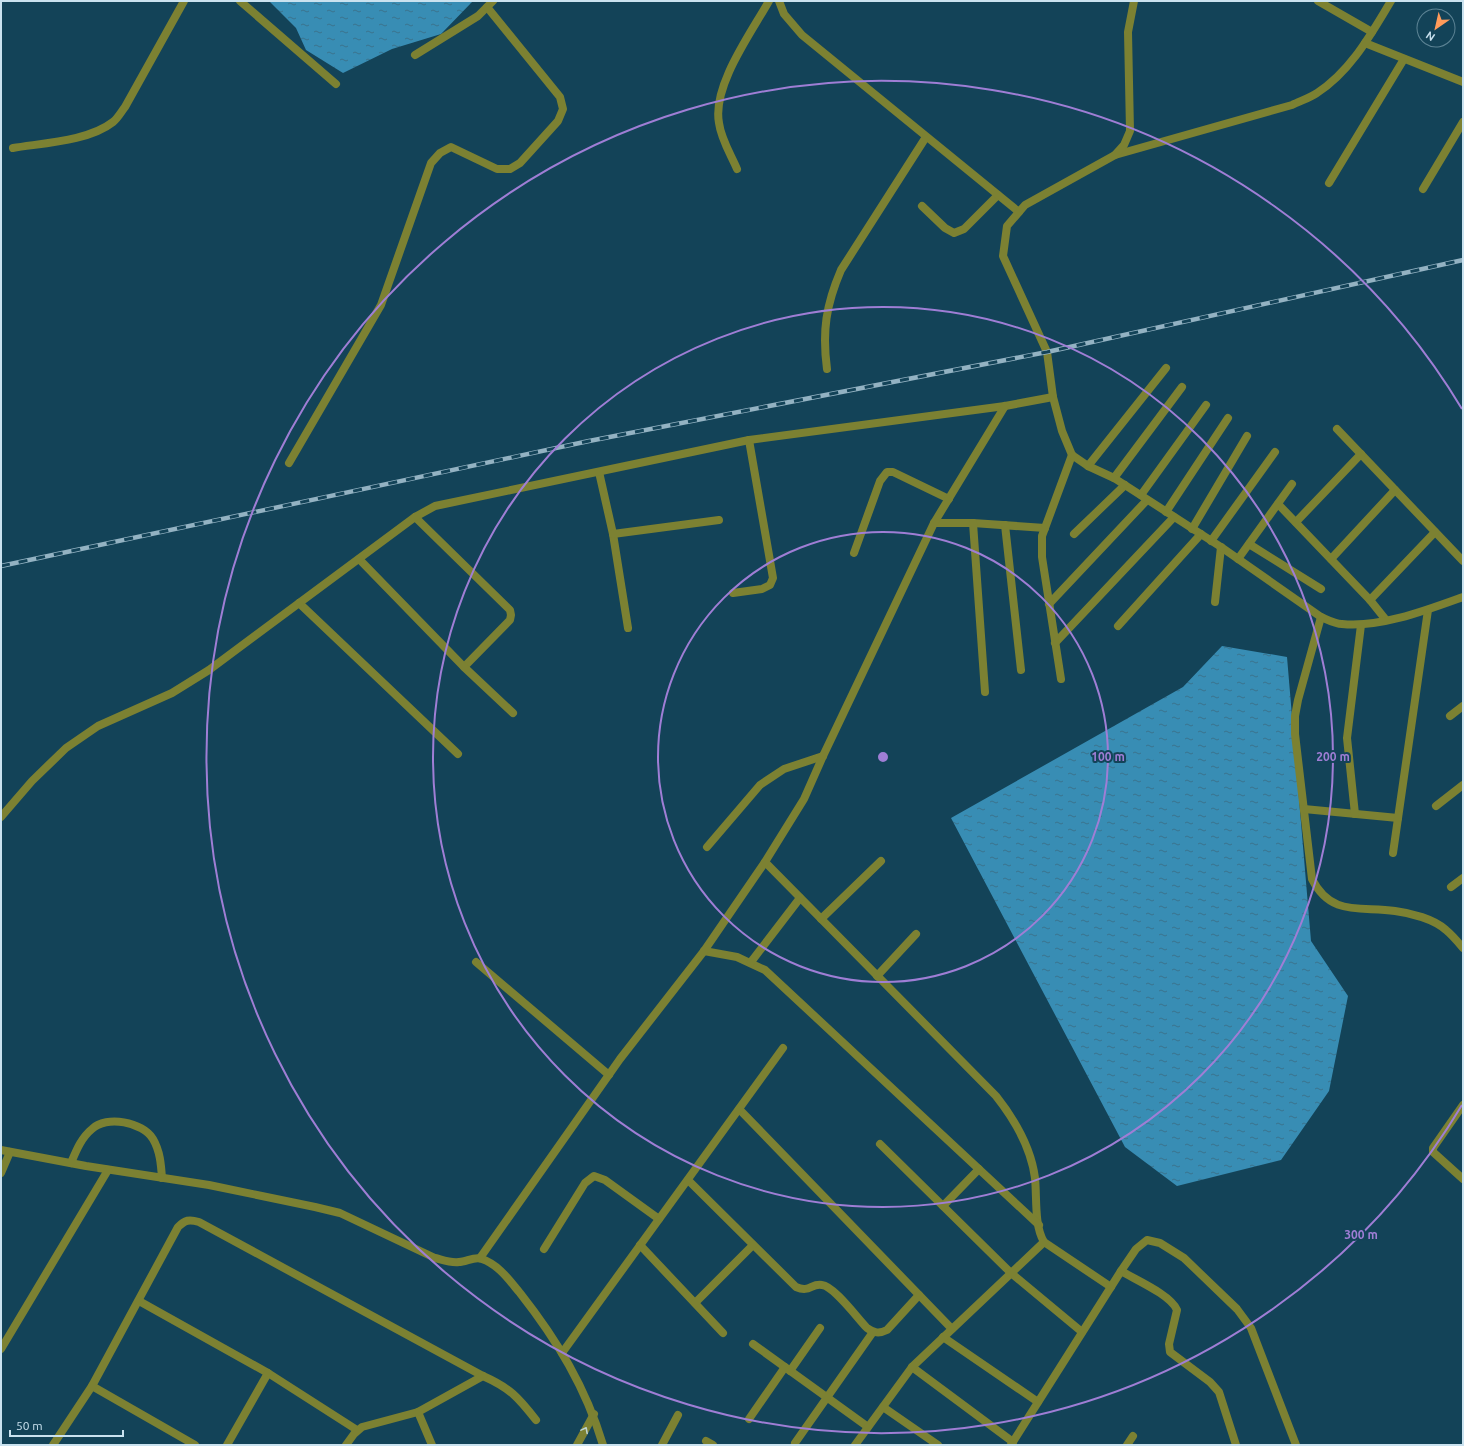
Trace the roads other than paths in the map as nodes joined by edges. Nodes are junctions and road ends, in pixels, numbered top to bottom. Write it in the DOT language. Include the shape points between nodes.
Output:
graph roads {
  1 [pos="184,1"];
  2 [pos="240,1"];
  3 [pos="493,1"];
  4 [pos="769,1"];
  5 [pos="779,1"];
  6 [pos="1134,1"];
  7 [pos="1318,1"];
  8 [pos="1391,1"];
  9 [pos="487,7"];
  10 [pos="1372,32"];
  11 [pos="1365,43"];
  12 [pos="415,55"];
  13 [pos="1404,59"];
  14 [pos="1463,82"];
  15 [pos="336,84"];
  16 [pos="1463,122"];
  17 [pos="926,137"];
  18 [pos="13,148"];
  19 [pos="1115,155"];
  20 [pos="737,169"];
  21 [pos="1329,183"];
  22 [pos="1423,189"];
  23 [pos="998,195"];
  24 [pos="922,206"];
  25 [pos="1019,212"];
  26 [pos="1166,368"];
  27 [pos="827,369"];
  28 [pos="1182,387"];
  29 [pos="1053,397"];
  30 [pos="1206,405"];
  31 [pos="1005,406"];
  32 [pos="1228,418"];
  33 [pos="1337,429"];
  34 [pos="1247,436"];
  35 [pos="749,440"];
  36 [pos="1275,452"];
  37 [pos="1361,454"];
  38 [pos="1072,455"];
  39 [pos="289,463"];
  40 [pos="1088,466"];
  41 [pos="600,472"];
  42 [pos="1114,478"];
  43 [pos="1292,484"];
  44 [pos="1125,485"];
  45 [pos="1395,490"];
  46 [pos="1144,498"];
  47 [pos="949,499"];
  48 [pos="1278,504"];
  49 [pos="1166,512"];
  50 [pos="415,517"];
  51 [pos="1174,517"];
  52 [pos="719,520"];
  53 [pos="1296,522"];
  54 [pos="934,523"];
  55 [pos="973,523"];
  56 [pos="1005,525"];
  57 [pos="1045,528"];
  58 [pos="1192,529"];
  59 [pos="1434,532"];
  60 [pos="613,534"];
  61 [pos="1074,534"];
  62 [pos="1201,534"];
  63 [pos="1211,541"];
  64 [pos="1249,544"];
  65 [pos="1221,547"];
  66 [pos="854,553"];
  67 [pos="1238,558"];
  68 [pos="359,559"];
  69 [pos="1331,559"];
  70 [pos="1463,561"];
  71 [pos="1321,589"];
  72 [pos="733,593"];
  73 [pos="1463,598"];
  74 [pos="1370,600"];
  75 [pos="1215,602"];
  76 [pos="298,603"];
  77 [pos="1049,604"];
  78 [pos="1428,610"];
  79 [pos="1321,617"];
  80 [pos="1386,620"];
  81 [pos="1361,625"];
  82 [pos="1118,626"];
  83 [pos="628,628"];
  84 [pos="1055,643"];
  85 [pos="464,667"];
  86 [pos="1021,670"];
  87 [pos="1061,678"];
  88 [pos="985,692"];
  89 [pos="1463,706"];
  90 [pos="512,713"];
  91 [pos="1450,716"];
  92 [pos="458,754"];
  93 [pos="822,756"];
  94 [pos="1463,785"];
  95 [pos="1436,806"];
  96 [pos="1304,809"];
  97 [pos="1355,814"];
  98 [pos="1,816"];
  99 [pos="1398,818"];
  100 [pos="707,847"];
  101 [pos="1393,853"];
  102 [pos="881,861"];
  103 [pos="765,862"];
  104 [pos="1463,878"];
  105 [pos="1451,887"];
  106 [pos="800,898"];
  107 [pos="821,919"];
  108 [pos="916,934"];
  109 [pos="1463,948"];
  110 [pos="704,950"];
  111 [pos="476,962"];
  112 [pos="751,962"];
  113 [pos="878,976"];
  114 [pos="783,1048"];
  115 [pos="609,1075"];
  116 [pos="1463,1105"];
  117 [pos="739,1109"];
  118 [pos="880,1144"];
  119 [pos="1,1150"];
  120 [pos="10,1152"];
  121 [pos="71,1163"];
  122 [pos="979,1169"];
  123 [pos="108,1170"];
  124 [pos="1,1173"];
  125 [pos="162,1178"];
  126 [pos="1463,1179"];
  127 [pos="688,1180"];
  128 [pos="943,1206"];
  129 [pos="659,1219"];
  130 [pos="1039,1225"];
  131 [pos="1044,1242"];
  132 [pos="640,1245"];
  133 [pos="753,1245"];
  134 [pos="544,1249"];
  135 [pos="480,1258"];
  136 [pos="1121,1271"];
  137 [pos="1011,1273"];
  138 [pos="1111,1288"];
  139 [pos="919,1295"];
  140 [pos="139,1301"];
  141 [pos="695,1303"];
  142 [pos="820,1328"];
  143 [pos="952,1329"];
  144 [pos="873,1332"];
  145 [pos="1082,1332"];
  146 [pos="723,1333"];
  147 [pos="943,1337"];
  148 [pos="753,1344"];
  149 [pos="1,1349"];
  150 [pos="562,1353"];
  151 [pos="912,1367"];
  152 [pos="787,1369"];
  153 [pos="268,1373"];
  154 [pos="483,1376"];
  155 [pos="92,1386"];
  156 [pos="826,1397"];
  157 [pos="1038,1402"];
  158 [pos="883,1407"];
  159 [pos="418,1412"];
  160 [pos="594,1414"];
  161 [pos="678,1415"];
  162 [pos="749,1419"];
  163 [pos="536,1420"];
  164 [pos="868,1427"];
  165 [pos="358,1430"];
  166 [pos="1133,1436"];
  167 [pos="795,1443"];
  168 [pos="859,1443"];
  169 [pos="1012,1443"];
  170 [pos="53,1445"];
  171 [pos="195,1445"];
  172 [pos="227,1445"];
  173 [pos="346,1445"];
  174 [pos="432,1445"];
  175 [pos="577,1445"];
  176 [pos="603,1445"];
  177 [pos="662,1445"];
  178 [pos="938,1445"];
  179 [pos="1127,1445"];
  180 [pos="1236,1445"];
  181 [pos="1296,1445"];
  1 -- 18 [label="street" via="125,107 114,121 84,136"];
  2 -- 15 [label="street"];
  3 -- 9 [label="street"];
  4 -- 20 [label="street" via="724,82 718,100 718,124"];
  5 -- 17 [label="street" via="784,14 802,35"];
  6 -- 19 [label="street" via="1128,32 1130,130 1124,145"];
  7 -- 10 [label="street"];
  8 -- 10 [label="street"];
  9 -- 12 [label="street" via="478,16"];
  9 -- 39 [label="street" via="560,97 563,109 558,121 520,163 510,169 497,169 451,147 440,153 431,163 381,304"];
  10 -- 11 [label="street"];
  11 -- 13 [label="street"];
  11 -- 19 [label="street" via="1339,75 1317,93 1292,105"];
  13 -- 14 [label="street"];
  13 -- 21 [label="street"];
  16 -- 22 [label="street"];
  17 -- 23 [label="street"];
  17 -- 27 [label="street" via="841,270 832,291 826,314 824,346"];
  19 -- 25 [label="street" via="1025,205"];
  23 -- 24 [label="street" via="964,229 954,233"];
  23 -- 25 [label="street"];
  25 -- 29 [label="street" via="1007,226 1003,256 1047,352"];
  26 -- 40 [label="street"];
  28 -- 42 [label="street"];
  29 -- 31 [label="street"];
  29 -- 38 [label="street" via="1062,432"];
  30 -- 46 [label="street"];
  31 -- 35 [label="street"];
  31 -- 47 [label="street"];
  32 -- 49 [label="street"];
  33 -- 37 [label="street"];
  34 -- 58 [label="street"];
  35 -- 41 [label="street"];
  35 -- 72 [label="street" via="773,578 770,585 762,589"];
  36 -- 63 [label="street"];
  37 -- 45 [label="street"];
  37 -- 53 [label="street"];
  38 -- 40 [label="street"];
  38 -- 57 [label="street"];
  40 -- 42 [label="street"];
  41 -- 50 [label="street" via="434,506"];
  41 -- 60 [label="street"];
  42 -- 44 [label="street"];
  43 -- 48 [label="street"];
  44 -- 46 [label="street"];
  44 -- 61 [label="street"];
  45 -- 59 [label="street"];
  45 -- 69 [label="street"];
  46 -- 49 [label="street"];
  46 -- 77 [label="street"];
  47 -- 54 [label="street"];
  47 -- 66 [label="street" via="893,472 887,472 880,481"];
  48 -- 53 [label="street"];
  48 -- 64 [label="street"];
  49 -- 51 [label="street"];
  50 -- 68 [label="street"];
  50 -- 85 [label="street" via="510,610 510,620"];
  51 -- 58 [label="street"];
  51 -- 84 [label="street"];
  52 -- 60 [label="street"];
  53 -- 69 [label="street"];
  54 -- 55 [label="street"];
  54 -- 93 [label="street"];
  55 -- 56 [label="street"];
  55 -- 88 [label="street"];
  56 -- 57 [label="street"];
  56 -- 86 [label="street"];
  57 -- 77 [label="street" via="1042,536 1042,557"];
  58 -- 62 [label="street"];
  59 -- 70 [label="street"];
  59 -- 74 [label="street"];
  60 -- 83 [label="street"];
  62 -- 63 [label="street"];
  62 -- 82 [label="street"];
  63 -- 65 [label="street"];
  64 -- 67 [label="street"];
  64 -- 71 [label="street"];
  65 -- 67 [label="street"];
  65 -- 75 [label="street"];
  67 -- 79 [label="street"];
  68 -- 76 [label="street"];
  68 -- 85 [label="street"];
  69 -- 74 [label="street"];
  73 -- 78 [label="street"];
  74 -- 80 [label="street"];
  76 -- 92 [label="street"];
  76 -- 98 [label="street" via="209,670 172,693 98,726 66,748"];
  77 -- 84 [label="street"];
  78 -- 80 [label="street"];
  78 -- 99 [label="street"];
  79 -- 81 [label="street" via="1340,624"];
  79 -- 96 [label="street" via="1295,716"];
  80 -- 81 [label="street"];
  81 -- 97 [label="street" via="1347,738"];
  84 -- 87 [label="street"];
  85 -- 90 [label="street"];
  89 -- 91 [label="street"];
  93 -- 100 [label="street" via="784,769 760,785"];
  93 -- 103 [label="street" via="808,793"];
  94 -- 95 [label="street"];
  96 -- 97 [label="street"];
  96 -- 109 [label="street" via="1312,879 1324,896 1339,905 1355,910 1395,911 1424,918 1446,929"];
  97 -- 99 [label="street"];
  99 -- 101 [label="street"];
  102 -- 107 [label="street"];
  103 -- 106 [label="street"];
  103 -- 110 [label="street"];
  104 -- 105 [label="street"];
  106 -- 107 [label="street"];
  106 -- 112 [label="street"];
  107 -- 113 [label="street"];
  108 -- 113 [label="street"];
  110 -- 112 [label="street"];
  110 -- 115 [label="street"];
  111 -- 115 [label="street"];
  112 -- 122 [label="street" via="764,970"];
  113 -- 130 [label="street" via="996,1096 1011,1115 1028,1149 1035,1177"];
  114 -- 117 [label="street"];
  115 -- 135 [label="street"];
  116 -- 126 [label="street" via="1433,1148 1433,1152"];
  117 -- 127 [label="street"];
  117 -- 139 [label="street"];
  118 -- 128 [label="street"];
  119 -- 120 [label="street"];
  120 -- 121 [label="street"];
  120 -- 124 [label="street"];
  121 -- 123 [label="street"];
  121 -- 125 [label="street" via="81,1141 93,1127 113,1121 135,1124 152,1137 160,1154"];
  122 -- 128 [label="street"];
  122 -- 130 [label="street"];
  123 -- 125 [label="street"];
  123 -- 149 [label="street"];
  125 -- 135 [label="street" via="260,1195 340,1213 435,1258 449,1262"];
  127 -- 129 [label="street"];
  127 -- 133 [label="street"];
  128 -- 137 [label="street"];
  129 -- 132 [label="street"];
  129 -- 134 [label="street" via="605,1180 594,1176 585,1183"];
  130 -- 131 [label="street" via="1039,1234"];
  131 -- 137 [label="street"];
  131 -- 138 [label="street"];
  132 -- 141 [label="street"];
  132 -- 150 [label="street"];
  133 -- 141 [label="street"];
  133 -- 144 [label="street" via="796,1287 809,1290 818,1284 832,1290"];
  135 -- 150 [label="street" via="501,1270 543,1322"];
  136 -- 138 [label="street"];
  136 -- 180 [label="street" via="1175,1305 1177,1310 1169,1344 1170,1352 1210,1382 1219,1392"];
  136 -- 181 [label="street" via="1136,1249 1147,1240 1160,1243 1184,1258 1219,1290 1250,1328"];
  137 -- 143 [label="street"];
  137 -- 145 [label="street"];
  138 -- 145 [label="street"];
  139 -- 143 [label="street"];
  139 -- 144 [label="street" via="887,1330 881,1333"];
  140 -- 153 [label="street"];
  140 -- 154 [label="street" via="178,1227 190,1219"];
  140 -- 155 [label="street"];
  141 -- 146 [label="street"];
  142 -- 152 [label="street"];
  143 -- 147 [label="street"];
  144 -- 156 [label="street"];
  145 -- 157 [label="street"];
  147 -- 151 [label="street"];
  147 -- 157 [label="street"];
  148 -- 152 [label="street"];
  150 -- 160 [label="street"];
  151 -- 158 [label="street"];
  151 -- 169 [label="street"];
  152 -- 156 [label="street"];
  152 -- 162 [label="street"];
  153 -- 165 [label="street"];
  153 -- 172 [label="street"];
  154 -- 159 [label="street"];
  154 -- 163 [label="street" via="518,1396"];
  155 -- 170 [label="street"];
  155 -- 171 [label="street"];
  156 -- 164 [label="street"];
  156 -- 167 [label="street"];
  157 -- 169 [label="street"];
  158 -- 164 [label="street"];
  158 -- 178 [label="street"];
  159 -- 165 [label="street"];
  159 -- 174 [label="street"];
  175 -- 160 [label="street, one-way"];
  160 -- 176 [label="street"];
  161 -- 177 [label="street"];
  164 -- 168 [label="street"];
  165 -- 173 [label="street"];
  166 -- 179 [label="street"];
}
